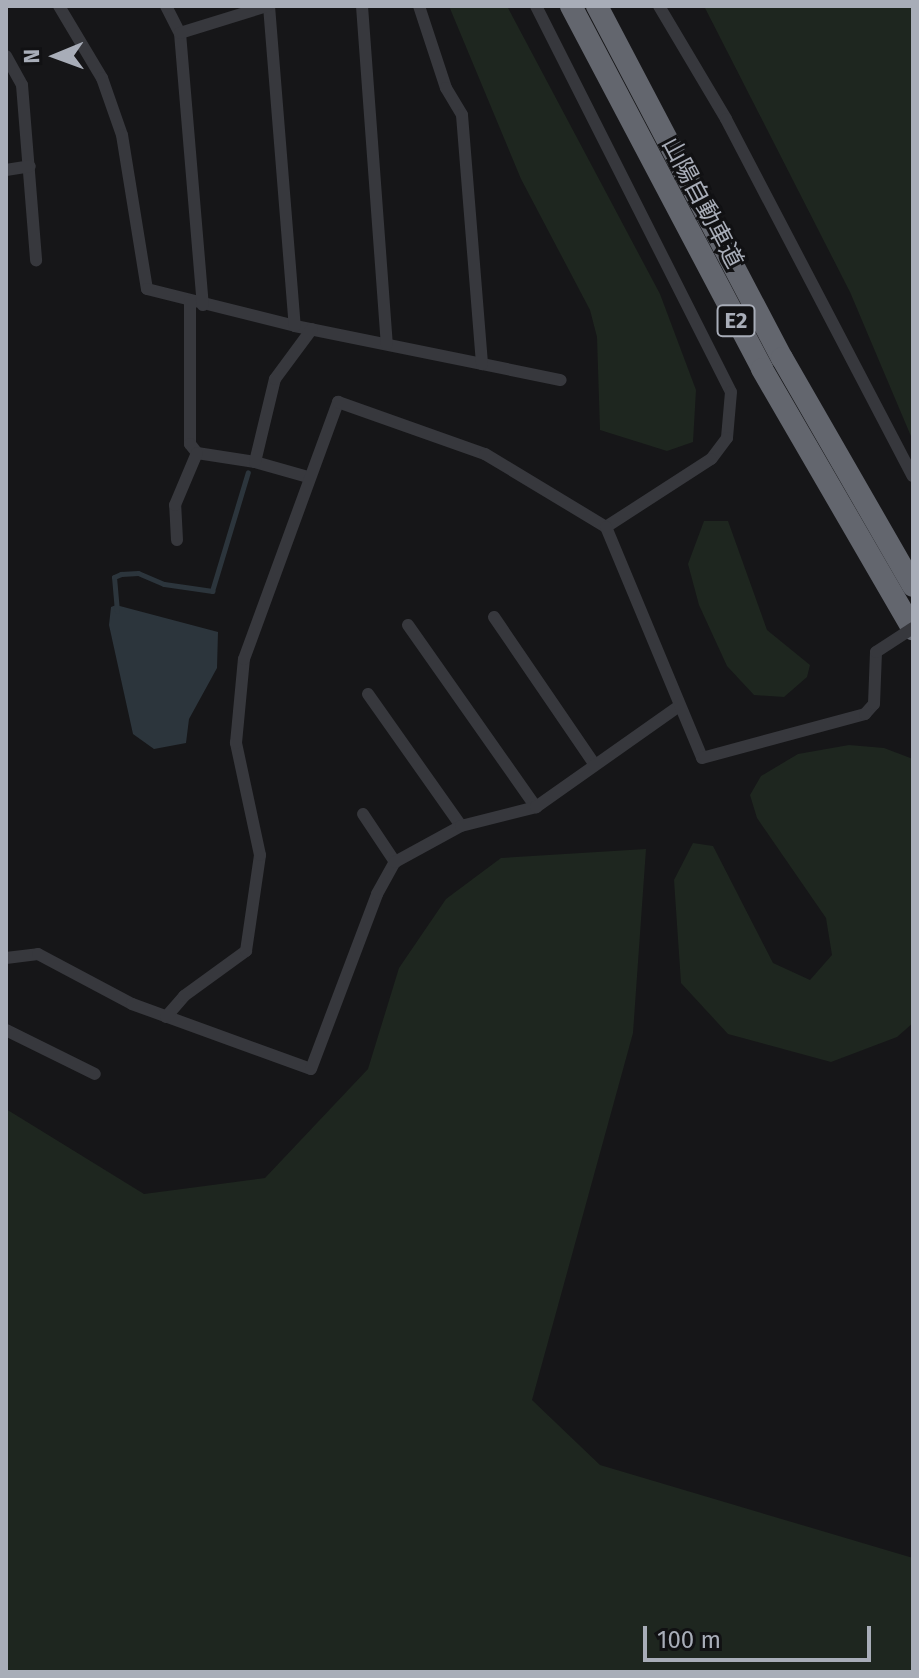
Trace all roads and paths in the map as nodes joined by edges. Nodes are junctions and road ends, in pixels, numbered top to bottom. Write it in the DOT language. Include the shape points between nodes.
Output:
graph roads {
  1 [pos="59,6"];
  2 [pos="166,6"];
  3 [pos="268,6"];
  4 [pos="362,6"];
  5 [pos="419,6"];
  6 [pos="536,6"];
  7 [pos="571,6"];
  8 [pos="597,6"];
  9 [pos="659,6"];
  10 [pos="180,33"];
  11 [pos="6,56"];
  12 [pos="22,85"];
  13 [pos="6,88"];
  14 [pos="30,166"];
  15 [pos="6,170"];
  16 [pos="36,260"];
  17 [pos="197,303"];
  18 [pos="295,326"];
  19 [pos="312,329"];
  20 [pos="387,344"];
  21 [pos="482,364"];
  22 [pos="561,380"];
  23 [pos="197,453"];
  24 [pos="255,462"];
  25 [pos="913,476"];
  26 [pos="308,477"];
  27 [pos="606,527"];
  28 [pos="177,540"];
  29 [pos="913,586"];
  30 [pos="494,617"];
  31 [pos="408,625"];
  32 [pos="913,628"];
  33 [pos="368,694"];
  34 [pos="679,706"];
  35 [pos="595,765"];
  36 [pos="536,807"];
  37 [pos="363,814"];
  38 [pos="461,826"];
  39 [pos="395,862"];
  40 [pos="6,958"];
  41 [pos="166,1017"];
  42 [pos="6,1030"];
  43 [pos="95,1074"];
  1 -- 17 [label="street" via="102,78 122,135 147,289"];
  2 -- 10 [label="street"];
  3 -- 10 [label="street"];
  3 -- 18 [label="street"];
  4 -- 20 [label="street"];
  5 -- 21 [label="street" via="446,88 462,115"];
  6 -- 27 [label="street" via="731,392 727,438 711,459"];
  7 -- 32 [label="highway, 山陽自動車道 / E2" via="762,369"];
  8 -- 29 [label="highway, 山陽自動車道 / E2" via="782,358"];
  9 -- 25 [label="street" via="726,119"];
  10 -- 17 [label="street"];
  11 -- 12 [label="street"];
  12 -- 13 [label="street"];
  12 -- 14 [label="street"];
  14 -- 15 [label="street"];
  14 -- 16 [label="street"];
  17 -- 18 [label="street"];
  17 -- 23 [label="street" via="190,444"];
  18 -- 19 [label="street"];
  19 -- 20 [label="street"];
  19 -- 24 [label="street" via="275,379"];
  20 -- 21 [label="street"];
  21 -- 22 [label="street"];
  23 -- 24 [label="street"];
  23 -- 28 [label="street" via="175,505"];
  24 -- 26 [label="street"];
  26 -- 27 [label="street" via="338,402 485,454"];
  26 -- 41 [label="street" via="244,659 236,743 260,855 246,951 184,996"];
  27 -- 34 [label="street"];
  30 -- 35 [label="street"];
  31 -- 36 [label="street"];
  32 -- 34 [label="street, bridge" via="876,652 874,704 851,719 702,758"];
  33 -- 38 [label="street"];
  34 -- 35 [label="street"];
  35 -- 36 [label="street"];
  36 -- 38 [label="street"];
  37 -- 39 [label="street"];
  38 -- 39 [label="street"];
  39 -- 41 [label="street" via="377,894 311,1069"];
  40 -- 41 [label="street" via="38,954"];
  42 -- 43 [label="street"];
}
